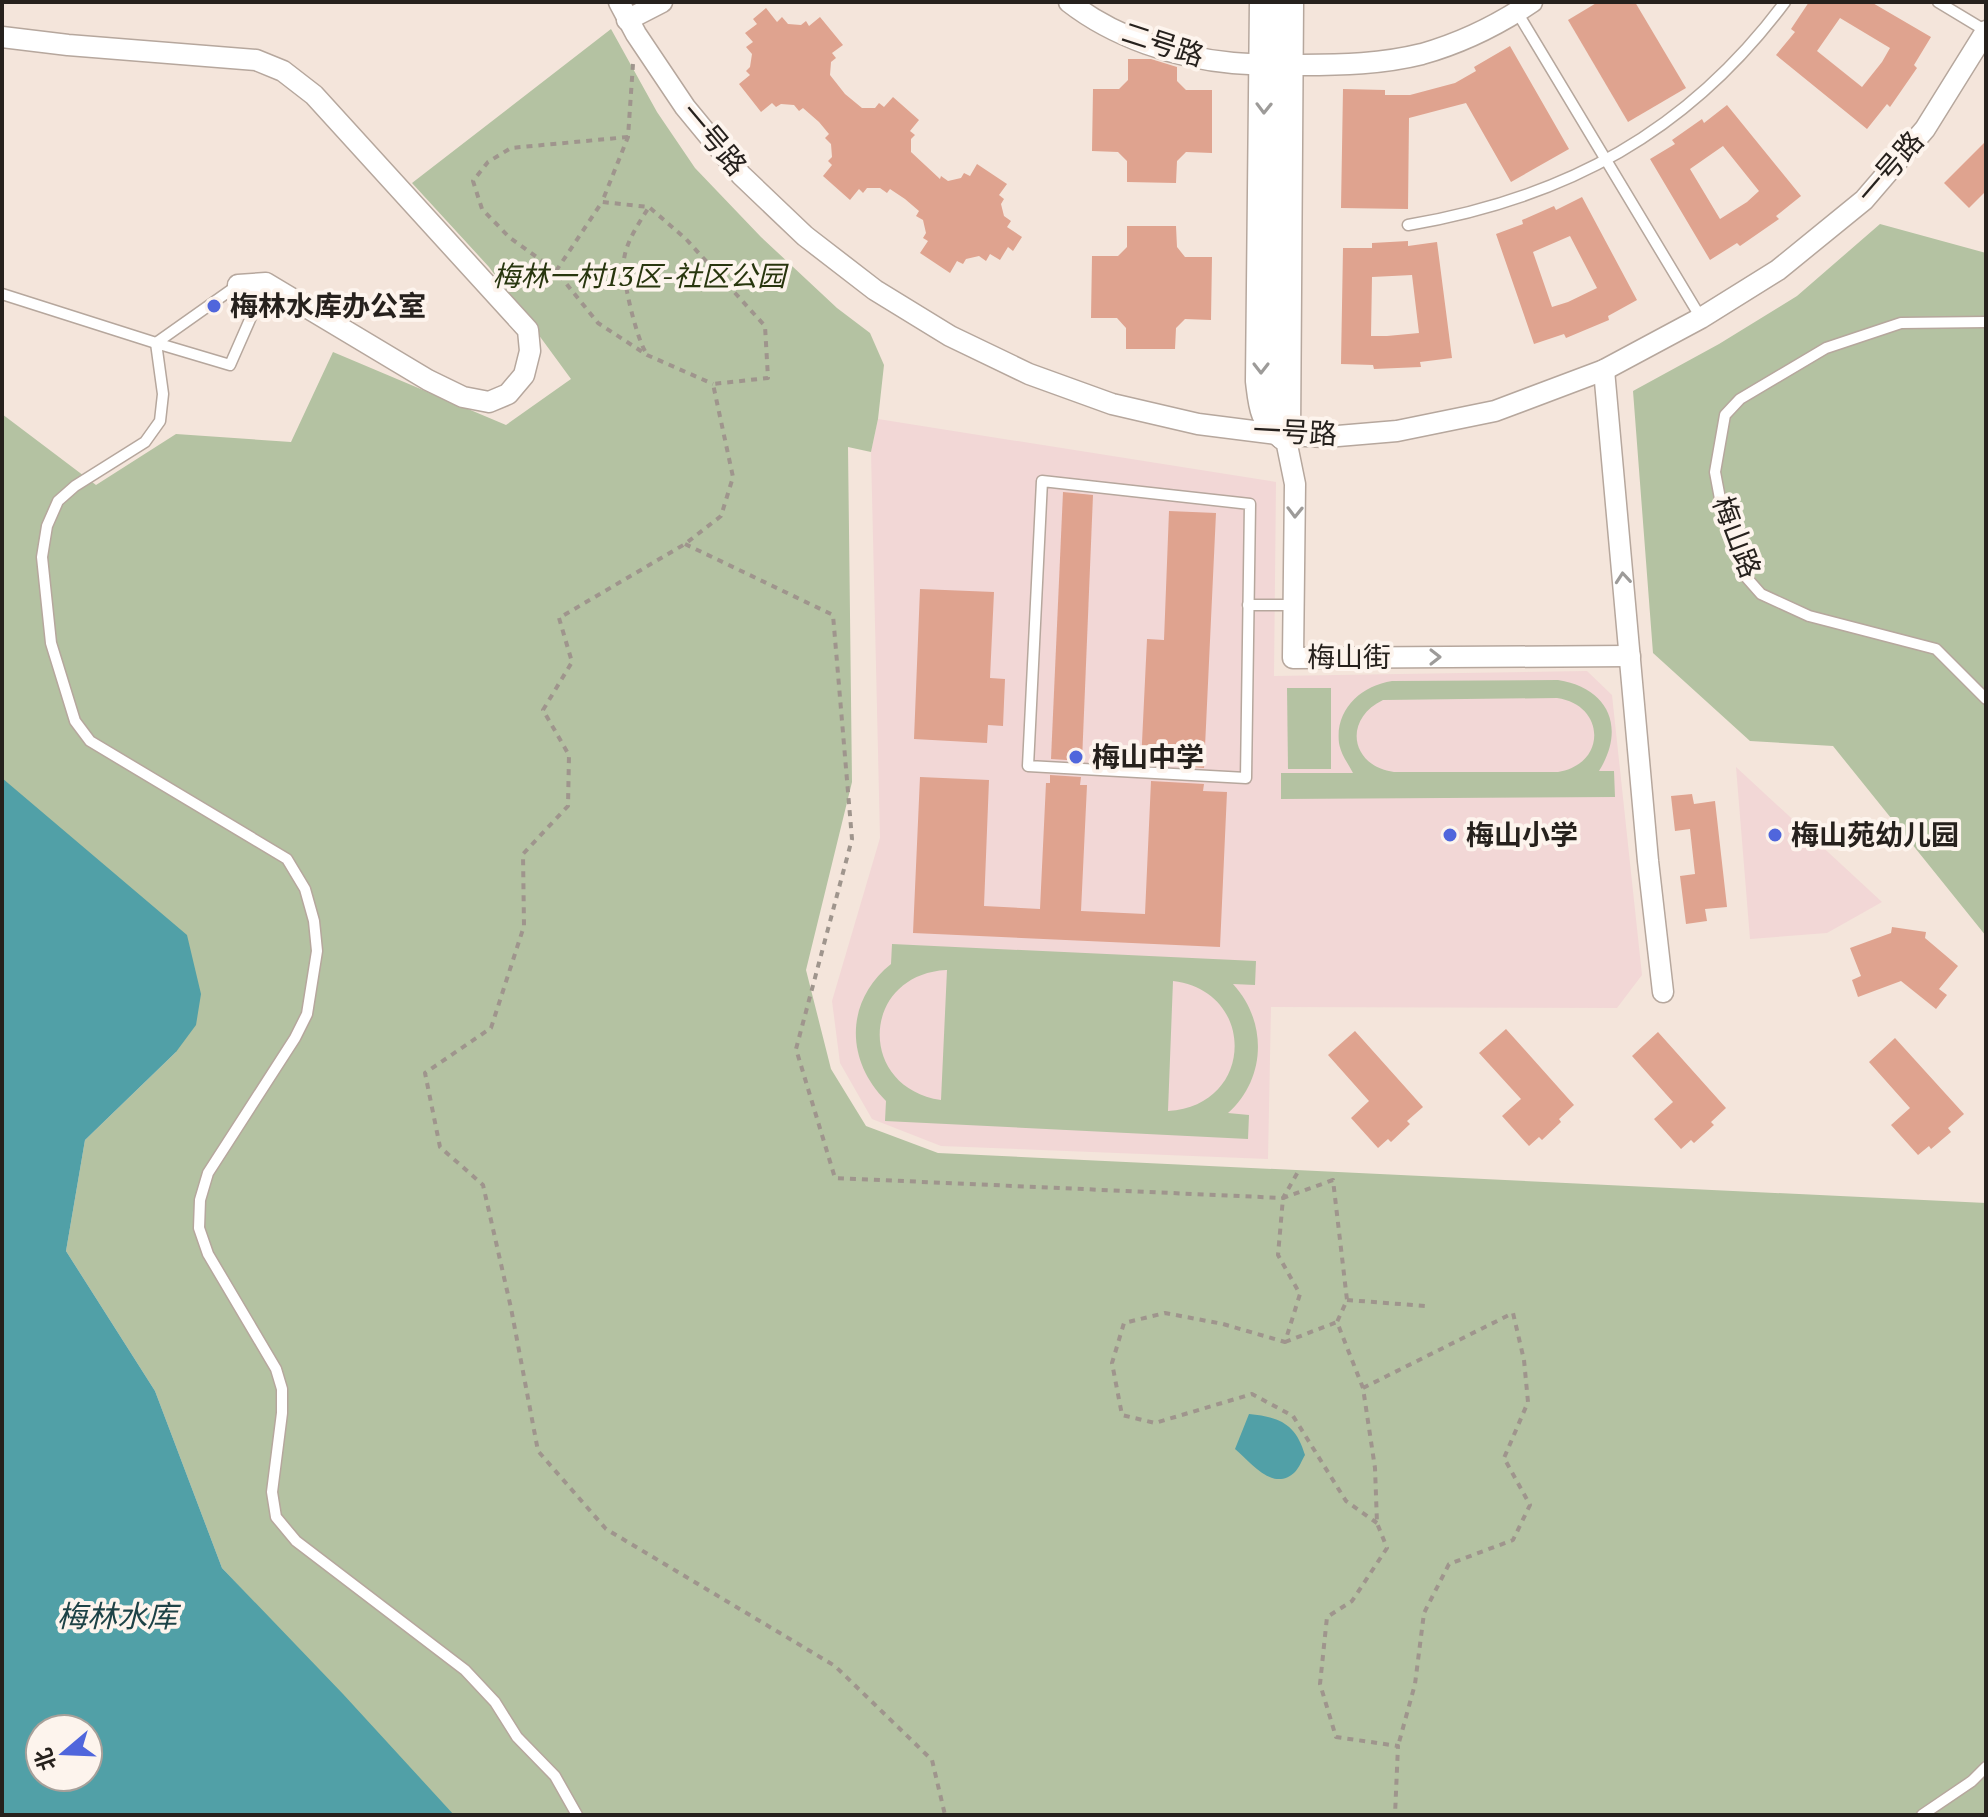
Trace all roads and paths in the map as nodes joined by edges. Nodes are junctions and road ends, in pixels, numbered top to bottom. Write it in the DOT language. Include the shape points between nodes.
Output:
graph roads {
  1 [pos="662,2"];
  2 [pos="1265,2"];
  3 [pos="1288,2"];
  4 [pos="1785,2"];
  5 [pos="1938,2"];
  6 [pos="1073,3"];
  7 [pos="1521,5"];
  8 [pos="627,19"];
  9 [pos="1986,31"];
  10 [pos="2,37"];
  11 [pos="1275,64"];
  12 [pos="628,137"];
  13 [pos="1605,160"];
  14 [pos="602,202"];
  15 [pos="649,207"];
  16 [pos="1408,225"];
  17 [pos="556,271"];
  18 [pos="266,283"];
  19 [pos="238,285"];
  20 [pos="2,294"];
  21 [pos="1701,318"];
  22 [pos="1986,322"];
  23 [pos="156,343"];
  24 [pos="647,355"];
  25 [pos="1604,370"];
  26 [pos="713,384"];
  27 [pos="1285,435"];
  28 [pos="685,544"];
  29 [pos="1248,605"];
  30 [pos="1293,605"];
  31 [pos="1630,656"];
  32 [pos="1986,699"];
  33 [pos="1663,992"];
  34 [pos="1299,1170"];
  35 [pos="1283,1198"];
  36 [pos="1347,1300"];
  37 [pos="1426,1306"];
  38 [pos="1337,1322"];
  39 [pos="1285,1342"];
  40 [pos="1363,1388"];
  41 [pos="1377,1523"];
  42 [pos="1398,1746"];
  43 [pos="1986,1767"];
  44 [pos="577,1815"];
  45 [pos="945,1815"];
  46 [pos="1395,1815"];
  47 [pos="1922,1815"];
  1 -- 8 [label="street"];
  2 -- 11 [label="street, 梅山街"];
  3 -- 11 [label="street, 梅山街"];
  4 -- 13 [label="lane" via="1747,50 1696,98"];
  5 -- 9 [label="lane"];
  6 -- 11 [label="street, 二号路" via="1103,24 1165,49 1231,63"];
  7 -- 11 [label="street, 二号路" via="1472,36 1436,50 1347,65"];
  7 -- 13 [label="lane"];
  8 -- 12 [label="path"];
  8 -- 27 [label="street, 一号路" via="685,107 741,175 805,236 875,290 950,336 1029,374 1098,399 1198,424"];
  9 -- 21 [label="street, 一号路" via="1925,129 1864,200 1778,270"];
  10 -- 18 [label="street" via="256,60 283,71 314,95 528,330 524,375 508,394 489,402 463,397"];
  11 -- 27 [label="street, 梅山街" via="1261,381 1264,408 1272,426"];
  12 -- 14 [label="path"];
  12 -- 17 [label="path" via="511,148 488,162 473,181 482,209 509,237"];
  13 -- 16 [label="lane" via="1511,201"];
  13 -- 21 [label="lane"];
  14 -- 15 [label="path"];
  14 -- 17 [label="path"];
  15 -- 24 [label="path" via="633,231 623,261 630,310"];
  15 -- 26 [label="path" via="686,239 765,326 768,378"];
  17 -- 24 [label="path" via="598,323"];
  18 -- 19 [label="street"];
  18 -- 23 [label="lane" via="230,365"];
  19 -- 23 [label="lane"];
  20 -- 23 [label="lane"];
  21 -- 25 [label="street, 一号路"];
  22 -- 32 [label="lane, 梅山路" via="1901,323 1826,348 1740,399 1725,415 1715,472 1729,534 1746,577 1761,594 1809,616 1936,649"];
  23 -- 44 [label="lane" via="163,394 160,421 145,442 58,501 42,557 51,643 75,721 90,741 287,859 305,889 314,921 317,951 307,1014 208,1173 200,1200 199,1228 208,1254 276,1369 282,1389 272,1492 276,1517 296,1541 465,1670 555,1776"];
  24 -- 26 [label="path"];
  25 -- 27 [label="street, 一号路" via="1495,411 1397,431"];
  31 -- 25 [label="street, one-way"];
  26 -- 28 [label="path" via="733,477 721,516"];
  27 -- 30 [label="street, 梅山街, one-way" via="1295,484"];
  28 -- 35 [label="path" via="833,615 852,839 796,1049 835,1178"];
  28 -- 45 [label="path" via="559,618 572,662 543,710 569,755 568,806 523,854 524,926 491,1028 425,1073 440,1147 483,1185 538,1451 606,1529 835,1666 932,1760"];
  29 -- 29 [label="lane" via="1246,778 1028,766 1042,481 1250,504"];
  29 -- 30 [label="lane"];
  30 -- 31 [label="street, 梅山街, one-way" via="1293,658"];
  31 -- 33 [label="street"];
  34 -- 35 [label="path"];
  35 -- 36 [label="path" via="1333,1180"];
  35 -- 39 [label="path" via="1278,1255 1300,1294"];
  36 -- 37 [label="path"];
  36 -- 38 [label="path"];
  38 -- 39 [label="path"];
  38 -- 40 [label="path"];
  39 -- 41 [label="path" via="1165,1313 1124,1323 1112,1363 1122,1415 1155,1423 1252,1394 1293,1416 1346,1501"];
  40 -- 41 [label="path"];
  40 -- 42 [label="path" via="1513,1313 1528,1402 1504,1458 1530,1505 1513,1540 1449,1564 1424,1613 1415,1684"];
  41 -- 42 [label="path" via="1387,1548 1352,1601 1327,1617 1320,1684 1336,1737"];
  42 -- 46 [label="path"];
  43 -- 47 [label="lane"];
}
